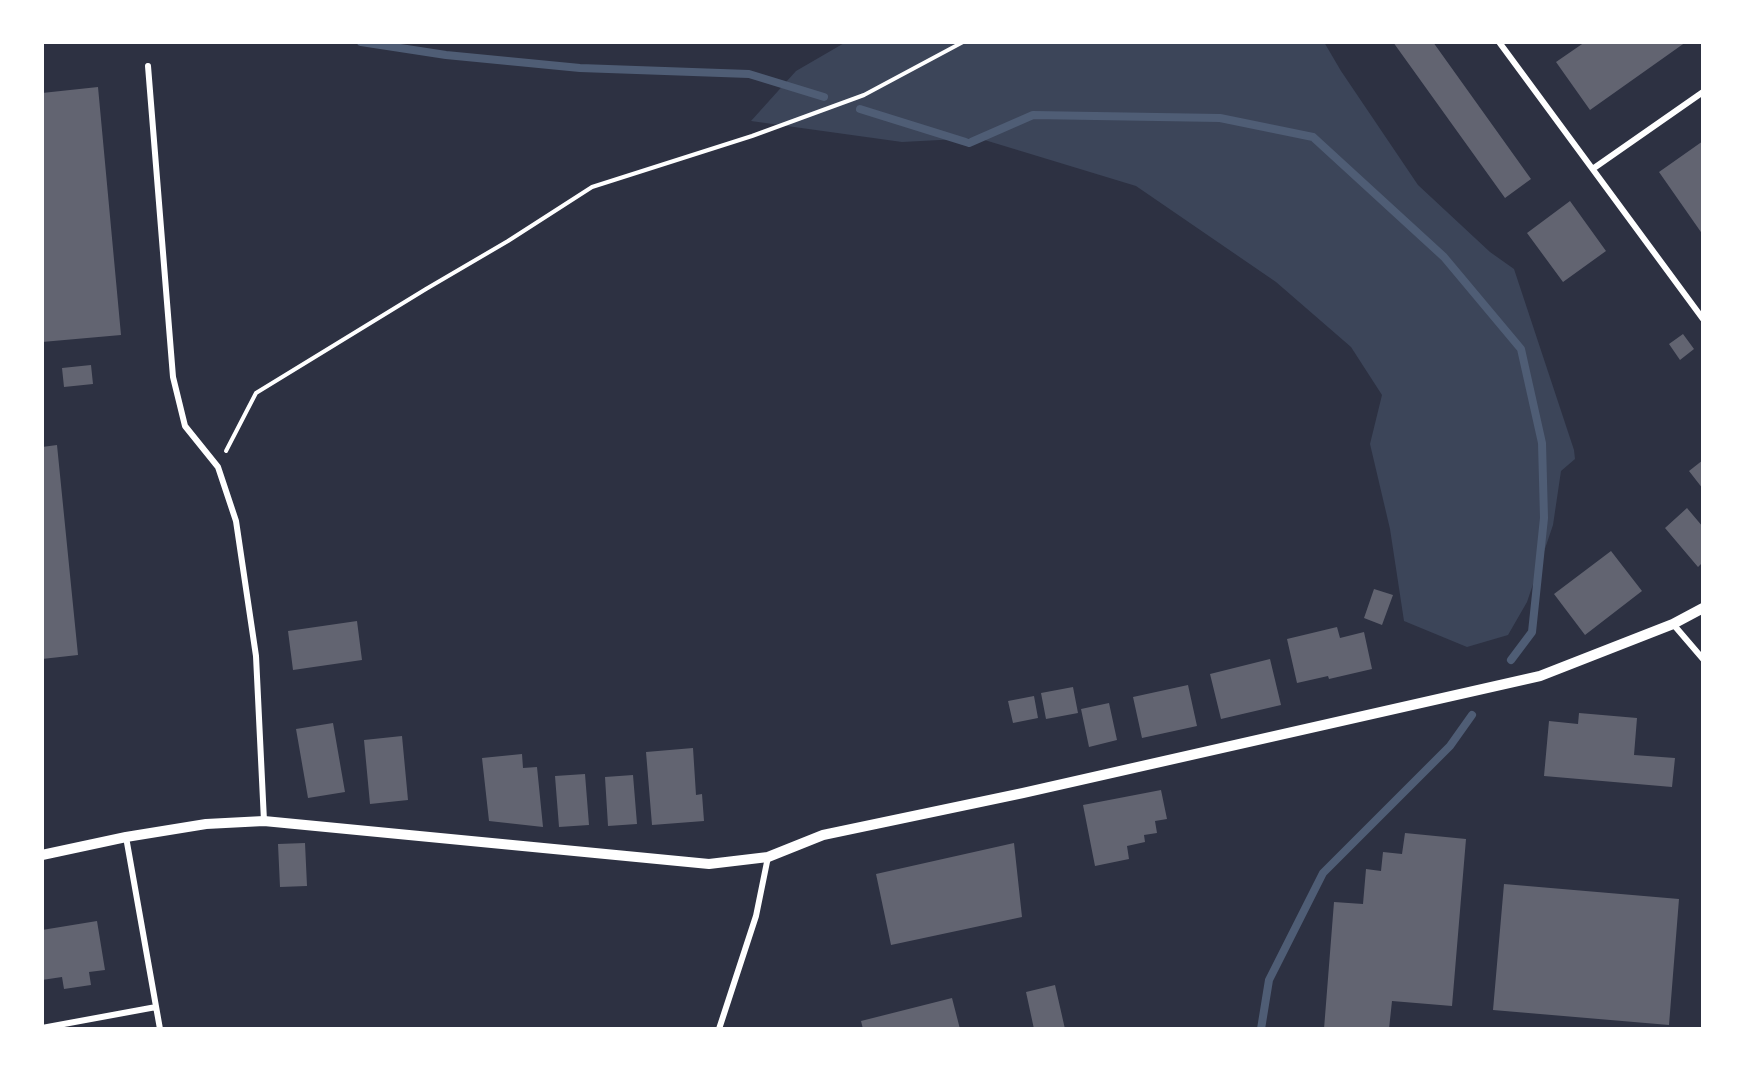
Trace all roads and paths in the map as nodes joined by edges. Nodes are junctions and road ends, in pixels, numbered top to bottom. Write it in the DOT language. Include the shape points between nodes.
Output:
graph roads {
  1 [pos="963,42"];
  2 [pos="1499,42"];
  3 [pos="148,66"];
  4 [pos="1703,92"];
  5 [pos="1594,168"];
  6 [pos="1703,319"];
  7 [pos="218,467"];
  8 [pos="1703,608"];
  9 [pos="1673,624"];
  10 [pos="1703,659"];
  11 [pos="264,821"];
  12 [pos="126,837"];
  13 [pos="42,855"];
  14 [pos="768,858"];
  15 [pos="156,1007"];
  16 [pos="42,1028"];
  17 [pos="160,1029"];
  18 [pos="719,1029"];
  1 -- 7 [label="path" via="864,95 592,187 256,393"];
  2 -- 5 [label="street"];
  3 -- 7 [label="street" via="174,376 185,426"];
  4 -- 5 [label="street"];
  5 -- 6 [label="street"];
  7 -- 11 [label="street" via="236,521 256,656"];
  8 -- 9 [label="street"];
  9 -- 10 [label="street"];
  9 -- 14 [label="street" via="1540,676 823,835"];
  11 -- 12 [label="street" via="206,824"];
  11 -- 14 [label="street" via="709,864"];
  12 -- 13 [label="street"];
  12 -- 15 [label="street"];
  14 -- 18 [label="street" via="756,916"];
  15 -- 16 [label="street"];
  15 -- 17 [label="street"];
}
